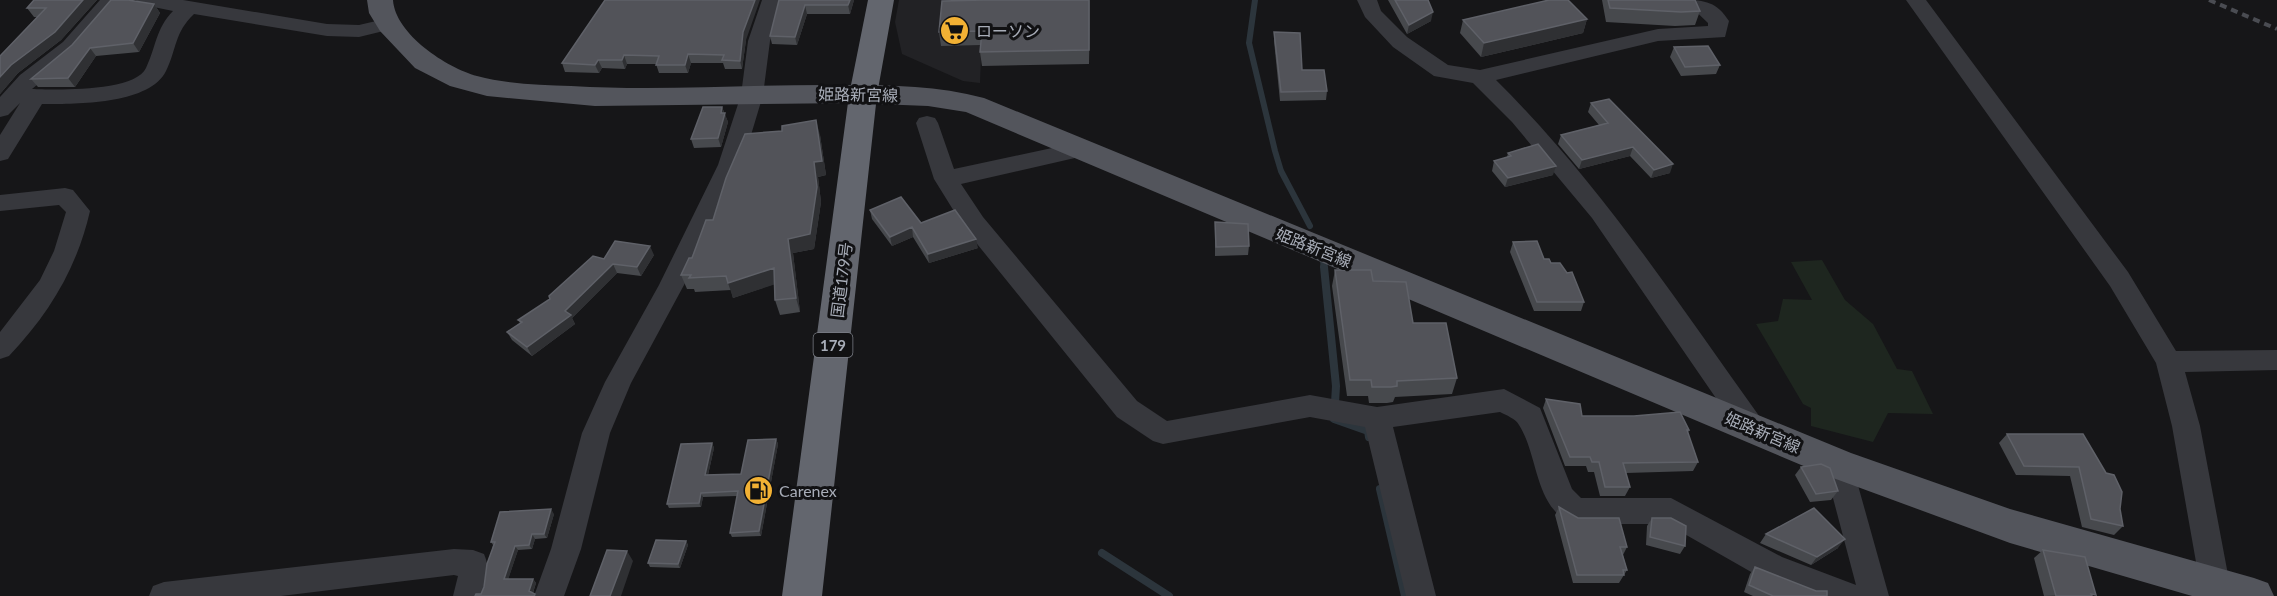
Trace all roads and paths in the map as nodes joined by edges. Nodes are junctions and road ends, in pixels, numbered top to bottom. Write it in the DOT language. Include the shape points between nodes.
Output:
graph roads {
  1 [pos="111,0"];
  2 [pos="147,0"];
  3 [pos="772,0"];
  4 [pos="881,0"];
  5 [pos="1366,0"];
  6 [pos="1694,0"];
  7 [pos="1916,0"];
  8 [pos="188,8"];
  9 [pos="384,12"];
  10 [pos="1480,77"];
  11 [pos="752,95"];
  12 [pos="863,95"];
  13 [pos="25,97"];
  14 [pos="0,110"];
  15 [pos="927,123"];
  16 [pos="1080,150"];
  17 [pos="0,153"];
  18 [pos="946,179"];
  19 [pos="0,203"];
  20 [pos="0,349"];
  21 [pos="2277,360"];
  22 [pos="2169,362"];
  23 [pos="1377,418"];
  24 [pos="1752,428"];
  25 [pos="1838,464"];
  26 [pos="2216,590"];
  27 [pos="164,596"];
  28 [pos="468,596"];
  29 [pos="549,596"];
  30 [pos="802,596"];
  31 [pos="1421,596"];
  32 [pos="1847,596"];
  33 [pos="1874,596"];
  34 [pos="2254,596"];
  1 -- 13 [label="street" via="70,47 28,80"];
  2 -- 8 [label="street"];
  3 -- 11 [label="street" via="759,41"];
  4 -- 12 [label="highway, 国道179号 / 179"];
  5 -- 10 [label="street" via="1372,13 1400,42 1442,71"];
  6 -- 10 [label="street" via="1719,21 1718,32 1658,35"];
  7 -- 22 [label="street" via="2119,279"];
  8 -- 9 [label="street" via="327,30 359,31"];
  8 -- 13 [label="street" via="171,27 151,78 139,87 99,95"];
  9 -- 11 [label="main road, 姫路新宮線" via="408,49 447,75 507,91 598,98"];
  10 -- 24 [label="street" via="1520,117 1600,212"];
  11 -- 12 [label="main road, 姫路新宮線"];
  11 -- 29 [label="street" via="730,165 596,432 566,549"];
  12 -- 16 [label="main road, 姫路新宮線" via="946,97 984,108"];
  12 -- 30 [label="highway, 国道179号 / 179"];
  13 -- 14 [label="street"];
  13 -- 17 [label="street"];
  15 -- 18 [label="street"];
  16 -- 18 [label="street"];
  16 -- 24 [label="main road, 姫路新宮線"];
  18 -- 23 [label="street" via="974,223 1127,409 1163,432 1310,406"];
  19 -- 20 [label="street" via="65,196 78,211 73,239 51,287 30,318"];
  21 -- 22 [label="street"];
  22 -- 26 [label="street" via="2186,426"];
  23 -- 31 [label="street"];
  23 -- 32 [label="street" via="1504,400 1530,416 1560,496 1574,511 1671,511 1771,567"];
  24 -- 25 [label="main road, 姫路新宮線"];
  25 -- 26 [label="main road, 姫路新宮線" via="2010,526"];
  25 -- 33 [label="street"];
  26 -- 34 [label="main road, 姫路新宮線"];
  27 -- 28 [label="street" via="473,562"];
}
